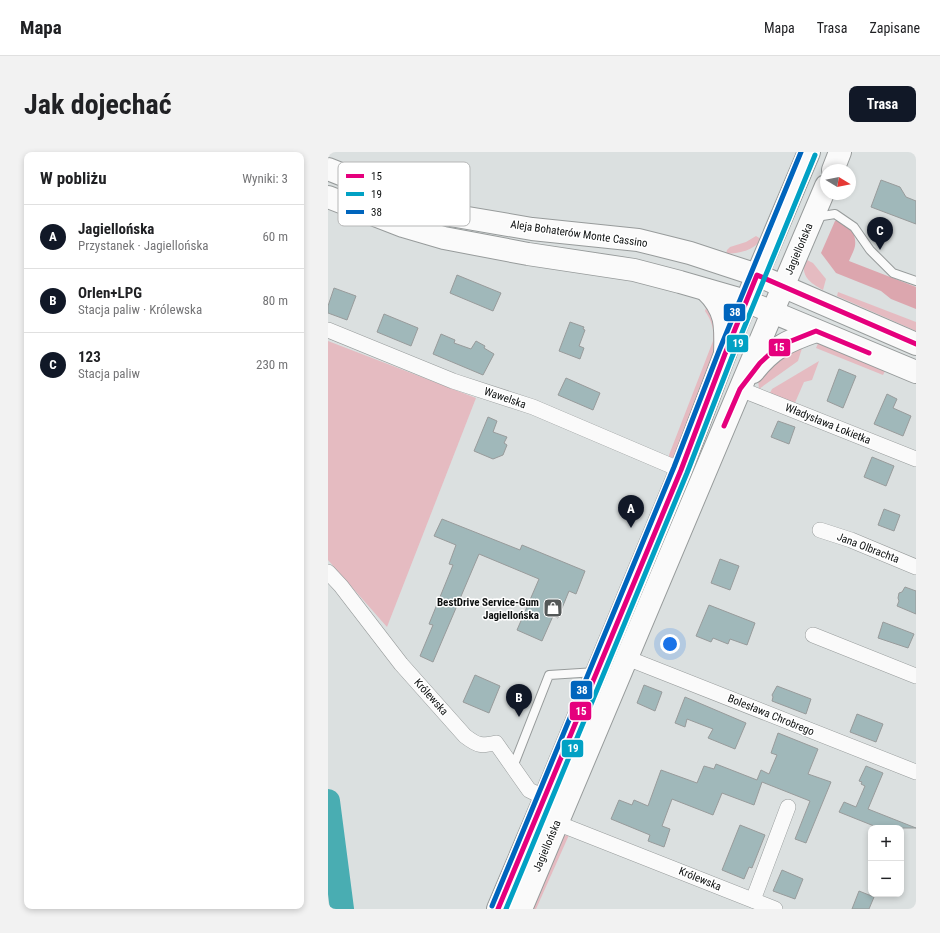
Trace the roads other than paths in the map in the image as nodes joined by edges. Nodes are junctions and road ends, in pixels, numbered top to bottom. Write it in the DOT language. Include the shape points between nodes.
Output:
graph roads {
  1 [pos="809,152"];
  2 [pos="840,152"];
  3 [pos="835,164"];
  4 [pos="328,169"];
  5 [pos="338,173"];
  6 [pos="328,197"];
  7 [pos="820,200"];
  8 [pos="338,201"];
  9 [pos="470,218"];
  10 [pos="813,218"];
  11 [pos="403,226"];
  12 [pos="774,236"];
  13 [pos="716,262"];
  14 [pos="756,275"];
  15 [pos="916,281"];
  16 [pos="783,287"];
  17 [pos="706,290"];
  18 [pos="746,301"];
  19 [pos="772,312"];
  20 [pos="328,330"];
  21 [pos="816,331"];
  22 [pos="916,344"];
  23 [pos="724,354"];
  24 [pos="916,372"];
  25 [pos="740,389"];
  26 [pos="916,459"];
  27 [pos="681,470"];
  28 [pos="820,530"];
  29 [pos="916,566"];
  30 [pos="328,572"];
  31 [pos="813,635"];
  32 [pos="627,658"];
  33 [pos="597,672"];
  34 [pos="916,676"];
  35 [pos="513,768"];
  36 [pos="916,772"];
  37 [pos="546,798"];
  38 [pos="788,808"];
  39 [pos="557,822"];
  40 [pos="749,903"];
  41 [pos="498,909"];
  42 [pos="521,909"];
  43 [pos="775,909"];
  1 -- 12 [label="main road, Jagiellońska"];
  2 -- 3 [label="main road"];
  4 -- 5 [label="main road, Aleja Bohaterów Monte Cassino"];
  6 -- 8 [label="main road"];
  7 -- 10 [label="main road, Jagiellońska"];
  9 -- 13 [label="main road, Aleja Bohaterów Monte Cassino" via="532,229 638,240"];
  10 -- 15 [label="lane" via="835,214 854,227 870,250 893,273"];
  10 -- 16 [label="main road, Jagiellońska"];
  11 -- 17 [label="main road" via="444,238 634,270"];
  12 -- 13 [label="main road" via="762,249 748,256"];
  12 -- 14 [label="main road, Jagiellońska"];
  13 -- 14 [label="main road, Aleja Bohaterów Monte Cassino"];
  14 -- 16 [label="main road, Aleja Bohaterów Monte Cassino"];
  14 -- 18 [label="main road, Jagiellońska"];
  16 -- 19 [label="main road, Jagiellońska"];
  16 -- 22 [label="main road, Aleja Bohaterów Monte Cassino"];
  17 -- 18 [label="main road"];
  17 -- 23 [label="main road" via="714,298 723,315 726,329"];
  18 -- 19 [label="main road"];
  18 -- 23 [label="main road, Jagiellońska"];
  19 -- 21 [label="main road"];
  19 -- 25 [label="main road, Jagiellońska"];
  20 -- 27 [label="street, Wawelska" via="452,381 533,407"];
  21 -- 24 [label="main road"];
  21 -- 25 [label="main road" via="772,351"];
  23 -- 27 [label="main road, Jagiellońska"];
  25 -- 26 [label="street, Władysława Łokietka"];
  25 -- 32 [label="main road, Jagiellońska"];
  27 -- 33 [label="main road, Jagiellońska"];
  28 -- 29 [label="street, Jana Olbrachta"];
  30 -- 35 [label="street, Królewska" via="342,586 401,664 465,736 482,746 496,743"];
  31 -- 34 [label="street"];
  32 -- 36 [label="street, Bolesława Chrobrego"];
  32 -- 39 [label="main road, Jagiellońska"];
  33 -- 35 [label="lane" via="549,675"];
  33 -- 37 [label="main road, Jagiellońska"];
  35 -- 37 [label="street, Królewska" via="529,790"];
  37 -- 41 [label="main road, Jagiellońska"];
  38 -- 40 [label="street"];
  39 -- 40 [label="street, Królewska"];
  39 -- 42 [label="main road, Jagiellońska"];
  40 -- 43 [label="street, Królewska"];
}
